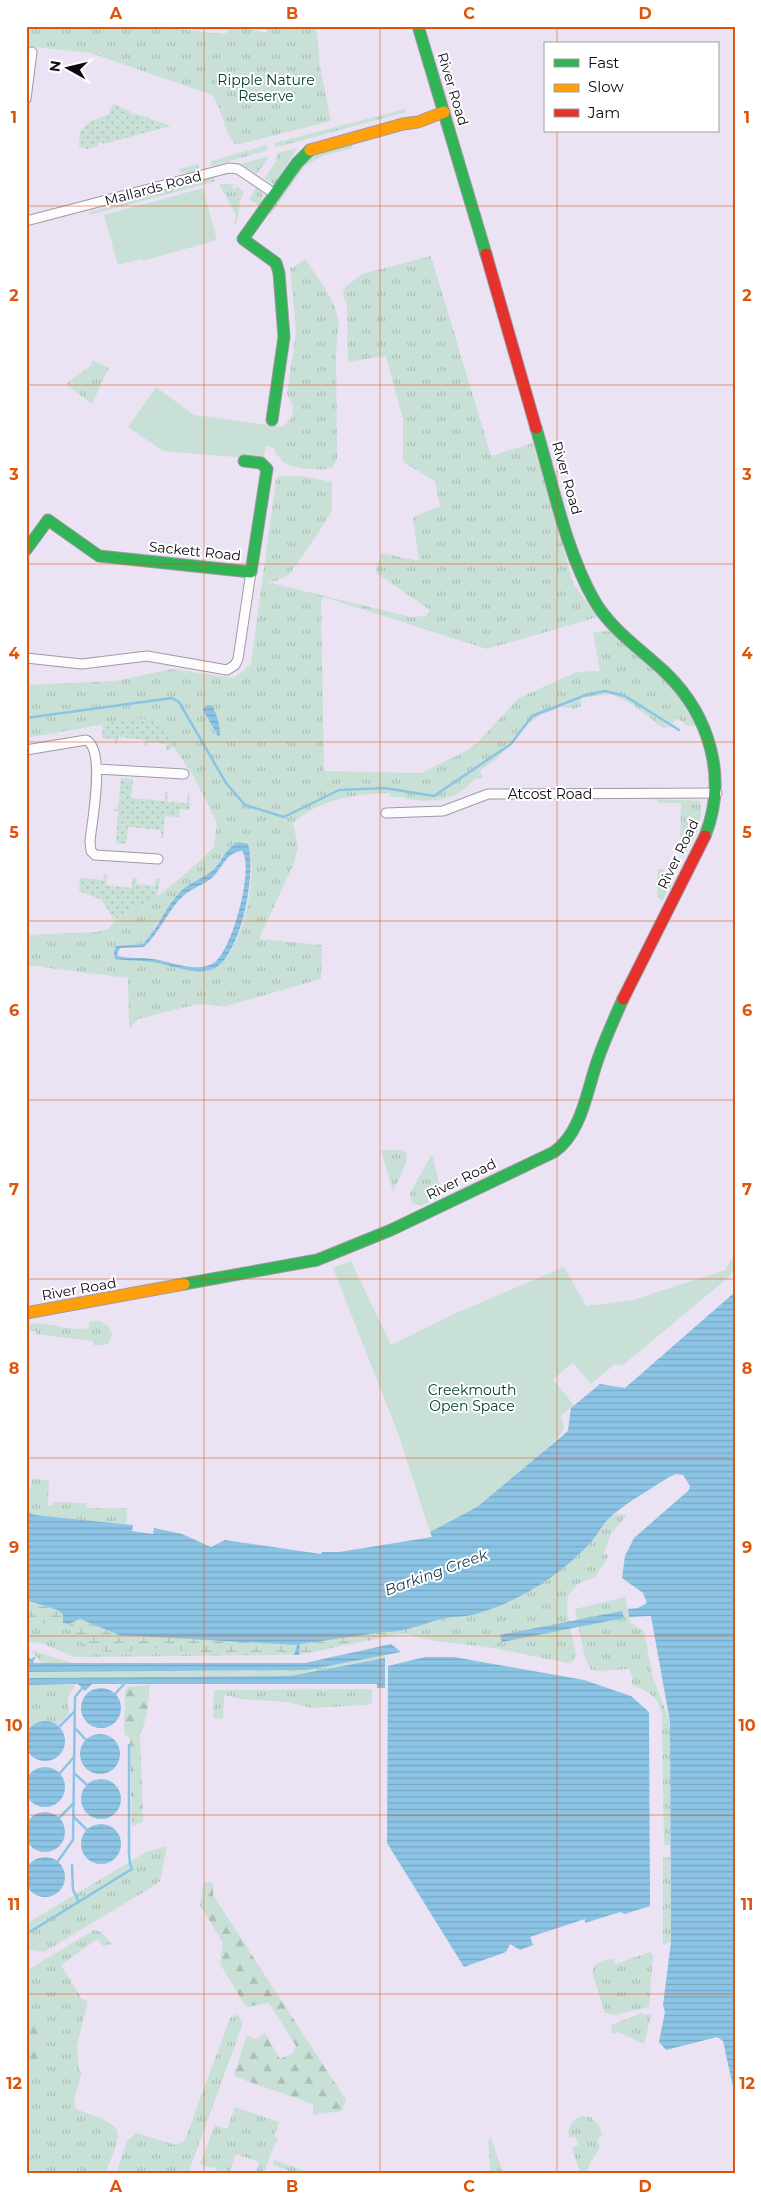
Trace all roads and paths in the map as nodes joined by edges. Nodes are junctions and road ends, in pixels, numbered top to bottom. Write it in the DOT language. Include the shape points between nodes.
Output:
graph roads {
  1 [pos="418,26"];
  2 [pos="32,52"];
  3 [pos="26,99"];
  4 [pos="444,112"];
  5 [pos="275,194"];
  6 [pos="26,221"];
  7 [pos="272,420"];
  8 [pos="244,461"];
  9 [pos="26,550"];
  10 [pos="251,572"];
  11 [pos="26,658"];
  12 [pos="26,750"];
  13 [pos="171,763"];
  14 [pos="98,769"];
  15 [pos="170,773"];
  16 [pos="184,774"];
  17 [pos="717,793"];
  18 [pos="386,813"];
  19 [pos="158,859"];
  20 [pos="26,1313"];
  1 -- 4 [label="street, River Road"];
  2 -- 3 [label="street"];
  4 -- 5 [label="street" via="412,124 316,146 297,163"];
  4 -- 17 [label="street, River Road" via="574,558 592,597 607,619 684,691 710,743"];
  5 -- 6 [label="street, Mallards Road" via="238,170 229,168"];
  5 -- 7 [label="street" via="243,239 276,263 279,273 284,337"];
  8 -- 10 [label="street, Sackett Road" via="261,463 267,469"];
  9 -- 10 [label="street, Sackett Road" via="48,520 99,556"];
  10 -- 11 [label="street" via="238,660 227,670 148,656 82,664"];
  12 -- 14 [label="street" via="86,740 93,745"];
  13 -- 15 [label="street"];
  14 -- 15 [label="street"];
  14 -- 19 [label="street" via="91,852 95,855"];
  15 -- 16 [label="street"];
  17 -- 18 [label="street, Atcost Road" via="488,794 442,811"];
  17 -- 20 [label="street, River Road" via="706,834 624,993 564,1145 412,1220 317,1260"];
}
